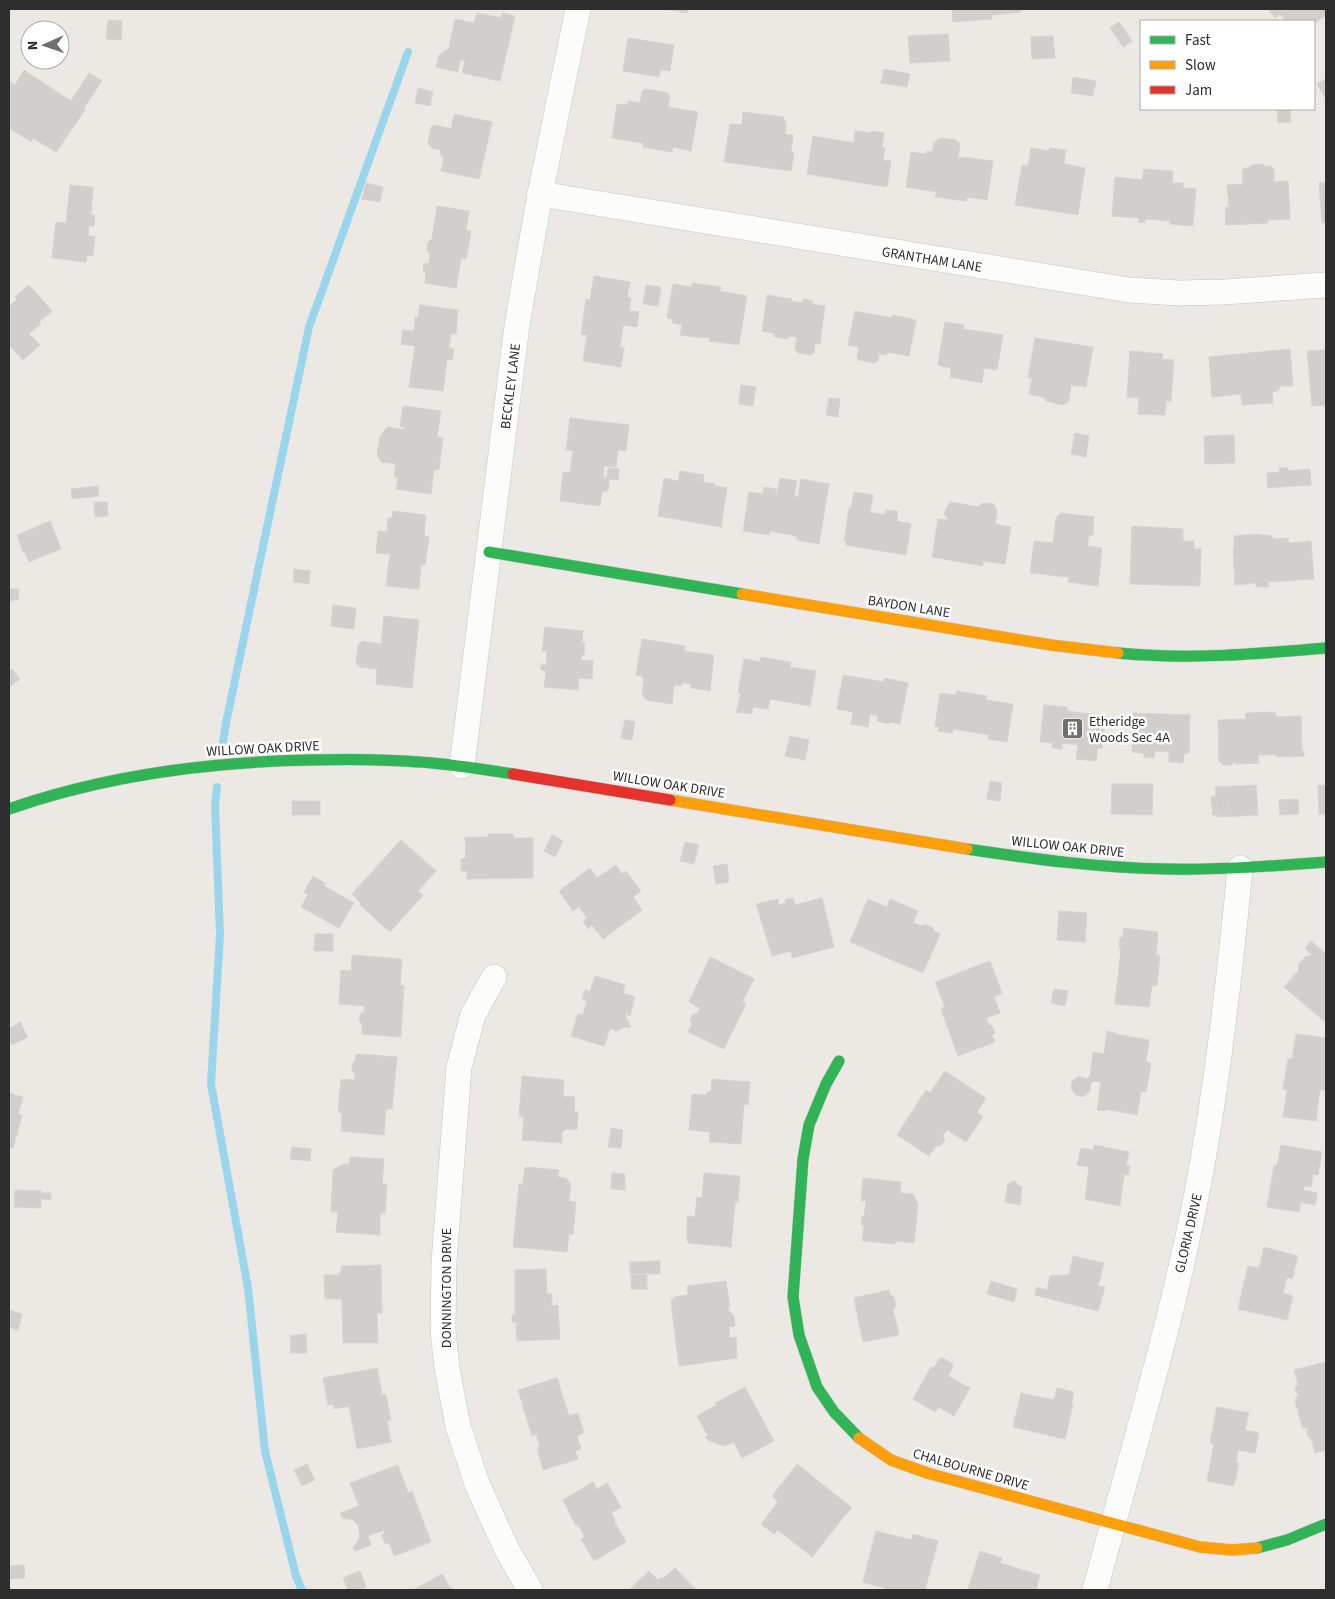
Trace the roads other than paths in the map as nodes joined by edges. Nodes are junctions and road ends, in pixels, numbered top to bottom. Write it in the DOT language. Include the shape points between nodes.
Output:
graph roads {
  1 [pos="578,9"];
  2 [pos="540,194"];
  3 [pos="1326,284"];
  4 [pos="489,552"];
  5 [pos="1326,648"];
  6 [pos="462,766"];
  7 [pos="9,809"];
  8 [pos="1326,862"];
  9 [pos="1240,868"];
  10 [pos="494,977"];
  11 [pos="839,1061"];
  12 [pos="1326,1524"];
  13 [pos="1113,1525"];
  14 [pos="530,1590"];
  15 [pos="1095,1590"];
  1 -- 2 [label="street, BECKLEY LANE"];
  2 -- 3 [label="street, GRANTHAM LANE" via="1129,290 1224,292"];
  2 -- 4 [label="street, BECKLEY LANE" via="518,325"];
  4 -- 5 [label="street, BAYDON LANE" via="1107,652 1173,656"];
  4 -- 6 [label="street, BECKLEY LANE"];
  6 -- 7 [label="street, WILLOW OAK DRIVE" via="409,761 300,759 246,762 150,773 94,784"];
  6 -- 9 [label="street, WILLOW OAK DRIVE" via="1062,863 1167,870"];
  8 -- 9 [label="street, WILLOW OAK DRIVE"];
  9 -- 13 [label="street, GLORIA DRIVE" via="1220,1059 1198,1187 1158,1360"];
  10 -- 14 [label="street, DONNINGTON DRIVE" via="473,1015 459,1067 444,1262 444,1330 447,1368 458,1426 477,1484 506,1548"];
  11 -- 13 [label="street, CHALBOURNE DRIVE" via="809,1125 803,1159 793,1297 801,1347 819,1390 850,1429 892,1460 926,1474"];
  12 -- 13 [label="street, CHALBOURNE DRIVE" via="1263,1547 1223,1550 1200,1548"];
  13 -- 15 [label="street, GLORIA DRIVE"];
}
